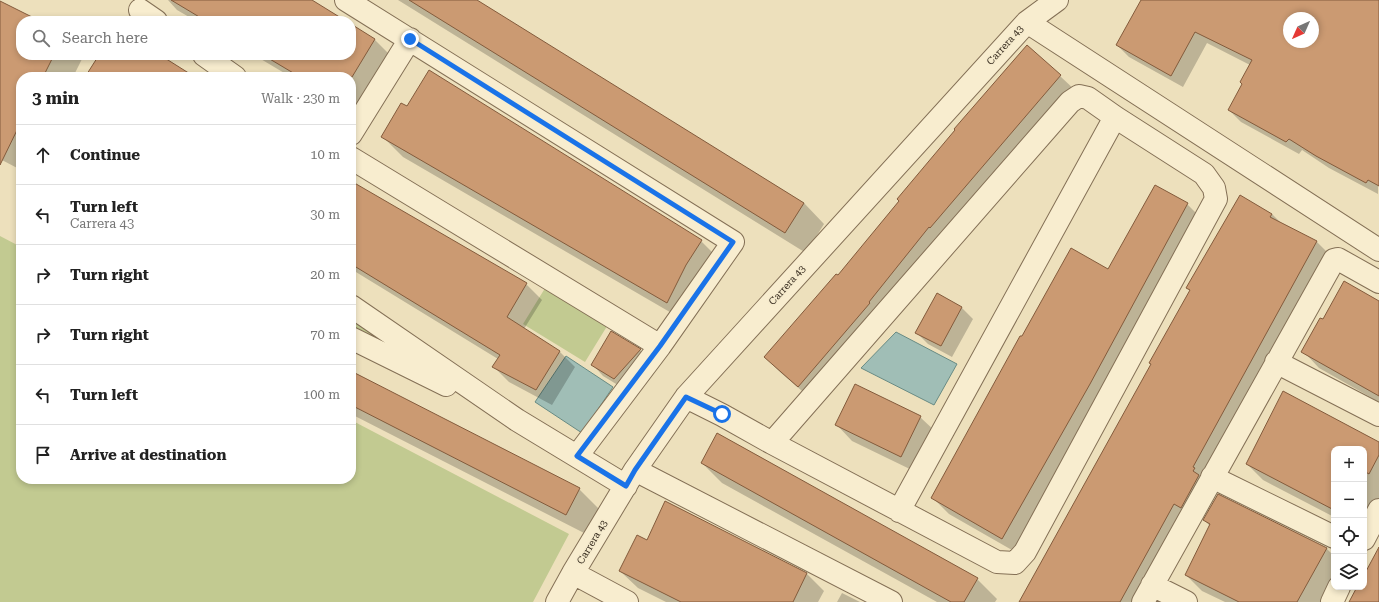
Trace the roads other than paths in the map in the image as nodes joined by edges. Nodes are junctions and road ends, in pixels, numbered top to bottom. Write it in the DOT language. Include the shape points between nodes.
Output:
graph roads {
  1 [pos="346,0"];
  2 [pos="1057,0"];
  3 [pos="1027,22"];
  4 [pos="410,39"];
  5 [pos="211,60"];
  6 [pos="228,72"];
  7 [pos="1115,117"];
  8 [pos="356,126"];
  9 [pos="356,161"];
  10 [pos="1379,250"];
  11 [pos="1379,282"];
  12 [pos="356,309"];
  13 [pos="356,340"];
  14 [pos="660,346"];
  15 [pos="1276,362"];
  16 [pos="686,397"];
  17 [pos="1379,415"];
  18 [pos="517,420"];
  19 [pos="772,443"];
  20 [pos="577,456"];
  21 [pos="1212,476"];
  22 [pos="631,478"];
  23 [pos="1379,510"];
  24 [pos="899,511"];
  25 [pos="1367,533"];
  26 [pos="1331,536"];
  27 [pos="573,573"];
  28 [pos="1338,590"];
  29 [pos="1148,594"];
  30 [pos="557,602"];
  31 [pos="627,602"];
  32 [pos="891,602"];
  33 [pos="1186,602"];
  34 [pos="1332,602"];
  1 -- 4 [label="street"];
  2 -- 3 [label="street, Carrera 43"];
  3 -- 10 [label="street"];
  3 -- 16 [label="street, Carrera 43"];
  4 -- 8 [label="street"];
  4 -- 14 [label="street" via="733,242"];
  5 -- 6 [label="street"];
  7 -- 19 [label="street" via="1088,98 1079,96 1070,102"];
  7 -- 24 [label="street"];
  7 -- 24 [label="street" via="1204,174 1214,188 1216,199 1025,552 1016,564 997,562"];
  9 -- 14 [label="street"];
  11 -- 15 [label="street" via="1338,259 1334,260"];
  12 -- 18 [label="street"];
  13 -- 18 [label="street"];
  14 -- 20 [label="street"];
  15 -- 17 [label="street"];
  15 -- 21 [label="street"];
  16 -- 19 [label="street"];
  16 -- 22 [label="street, Carrera 43"];
  18 -- 20 [label="street"];
  19 -- 24 [label="street"];
  20 -- 22 [label="street"];
  21 -- 26 [label="street"];
  21 -- 29 [label="street"];
  22 -- 27 [label="street, Carrera 43"];
  22 -- 32 [label="street"];
  23 -- 25 [label="street"];
  27 -- 30 [label="street, Carrera 43"];
  27 -- 31 [label="street"];
  28 -- 34 [label="street"];
  29 -- 33 [label="street"];
}
